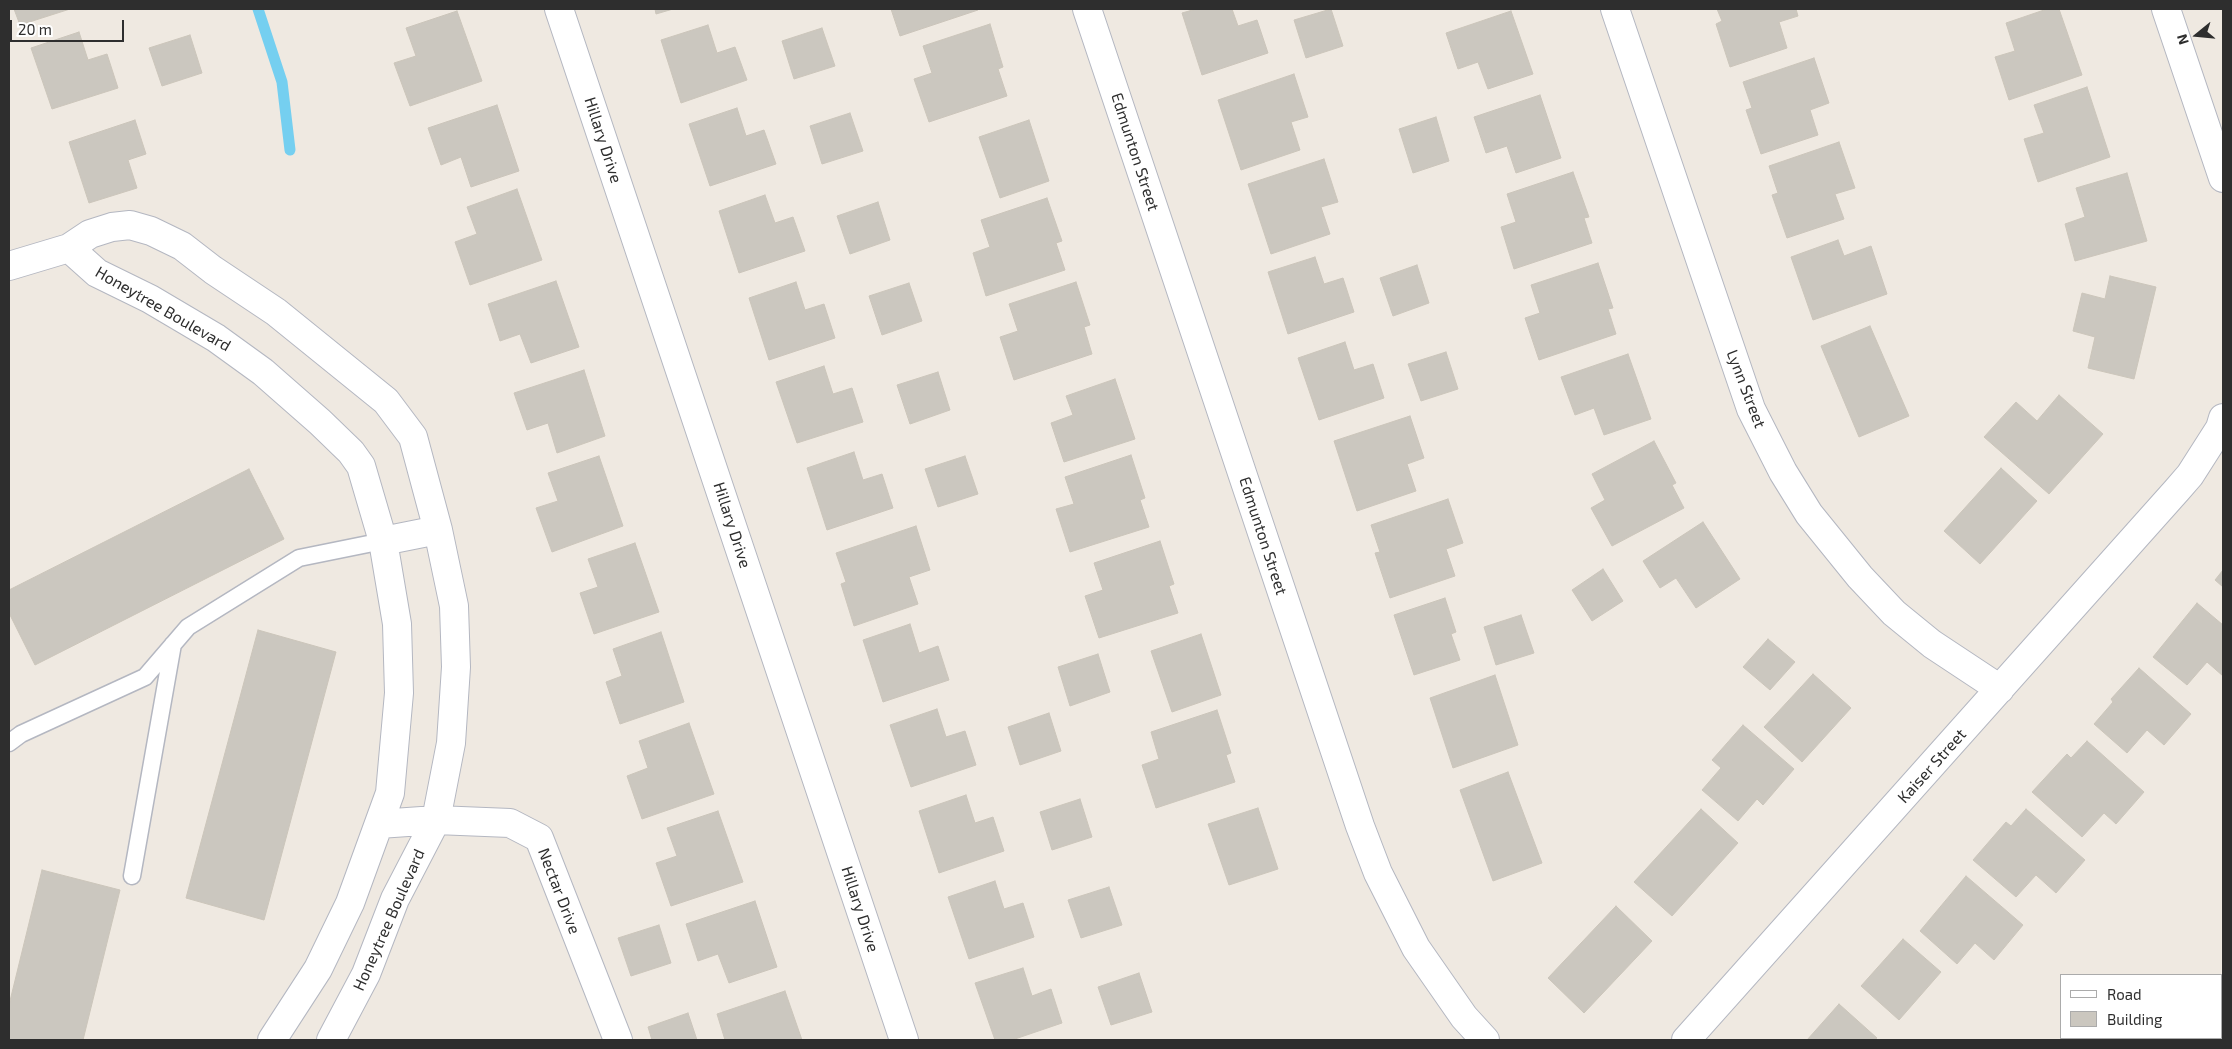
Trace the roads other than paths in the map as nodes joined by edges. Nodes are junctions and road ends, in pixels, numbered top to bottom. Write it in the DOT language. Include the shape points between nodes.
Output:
graph roads {
  1 [pos="559,9"];
  2 [pos="1088,9"];
  3 [pos="1615,9"];
  4 [pos="2166,9"];
  5 [pos="2223,178"];
  6 [pos="69,248"];
  7 [pos="9,266"];
  8 [pos="2223,418"];
  9 [pos="438,530"];
  10 [pos="383,541"];
  11 [pos="173,644"];
  12 [pos="2000,689"];
  13 [pos="9,742"];
  14 [pos="436,820"];
  15 [pos="379,824"];
  16 [pos="132,876"];
  17 [pos="272,1040"];
  18 [pos="331,1040"];
  19 [pos="618,1040"];
  20 [pos="904,1040"];
  21 [pos="1485,1040"];
  22 [pos="1686,1040"];
  1 -- 20 [label="street, Hillary Drive"];
  2 -- 21 [label="street, Edmunton Street" via="1378,873 1416,948 1464,1017"];
  3 -- 12 [label="street, Lynn Street" via="1751,409 1783,472 1809,514 1854,570 1894,612 1932,644"];
  4 -- 5 [label="street"];
  6 -- 7 [label="street"];
  6 -- 9 [label="street, Honeytree Boulevard" via="90,234 112,227 130,225 151,231 182,246 276,312 386,401 398,415 413,437"];
  6 -- 10 [label="street, Honeytree Boulevard" via="97,273 150,299 216,338 263,372 320,422 361,466"];
  8 -- 12 [label="street, Kaiser Street" via="2190,475"];
  9 -- 10 [label="street"];
  9 -- 14 [label="street, Honeytree Boulevard" via="454,606 456,667 451,743"];
  10 -- 11 [label="lane" via="299,558 188,627"];
  10 -- 15 [label="street, Honeytree Boulevard" via="397,624 399,693 390,793"];
  11 -- 13 [label="lane" via="146,677"];
  11 -- 16 [label="lane"];
  12 -- 22 [label="street, Kaiser Street"];
  14 -- 15 [label="street, Nectar Drive"];
  14 -- 18 [label="street, Honeytree Boulevard" via="395,898 366,974"];
  14 -- 19 [label="street, Nectar Drive" via="510,823 538,838"];
  15 -- 17 [label="street, Honeytree Boulevard" via="350,903 318,969"];
}
